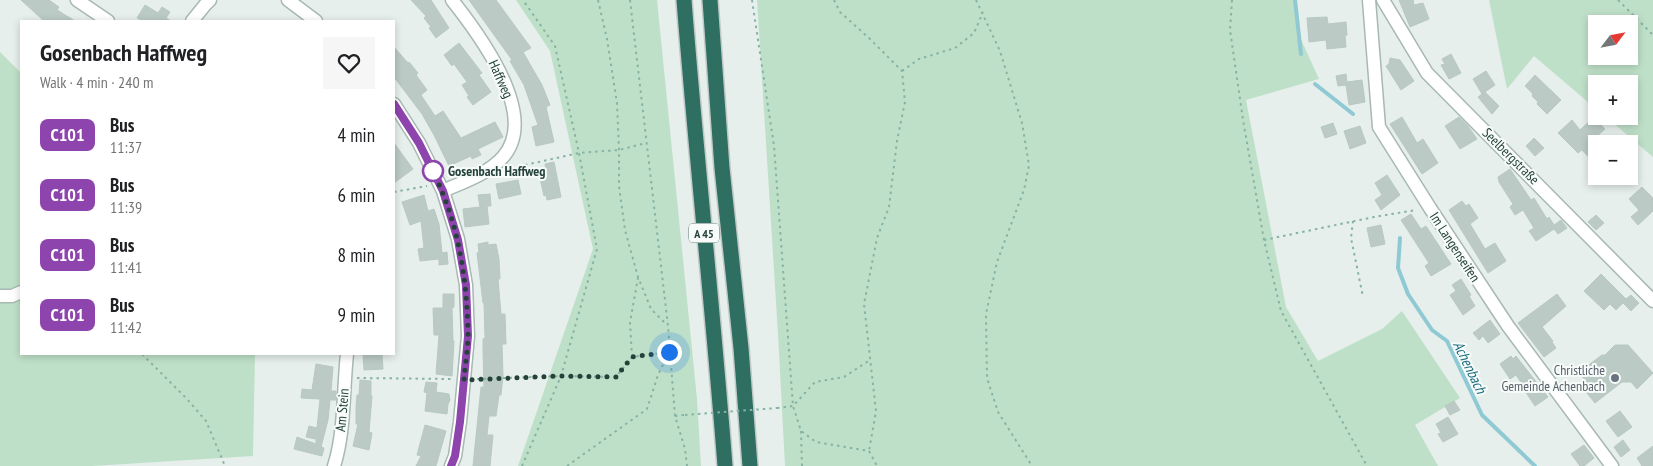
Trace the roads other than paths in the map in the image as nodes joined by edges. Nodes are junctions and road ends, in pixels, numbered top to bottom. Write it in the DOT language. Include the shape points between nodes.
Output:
graph roads {
  1 [pos="77,0"];
  2 [pos="210,0"];
  3 [pos="288,0"];
  4 [pos="452,0"];
  5 [pos="684,0"];
  6 [pos="710,0"];
  7 [pos="1369,0"];
  8 [pos="1383,0"];
  9 [pos="107,20"];
  10 [pos="193,20"];
  11 [pos="315,20"];
  12 [pos="395,106"];
  13 [pos="443,191"];
  14 [pos="20,292"];
  15 [pos="0,296"];
  16 [pos="1653,301"];
  17 [pos="347,355"];
  18 [pos="334,466"];
  19 [pos="451,466"];
  20 [pos="725,466"];
  21 [pos="750,466"];
  22 [pos="1612,466"];
  1 -- 9 [label="street"];
  2 -- 10 [label="street"];
  3 -- 11 [label="street"];
  4 -- 13 [label="street, Haffweg" via="476,32 508,90 514,112 514,136 504,157 488,170"];
  5 -- 20 [label="highway, A 45"];
  6 -- 21 [label="highway, A 45"];
  7 -- 22 [label="street, Im Langenseifen" via="1379,127 1508,326"];
  8 -- 16 [label="street, Seelbergstraße" via="1427,72"];
  12 -- 13 [label="street" via="419,143"];
  13 -- 19 [label="street" via="458,240 466,285 468,336 455,456"];
  14 -- 15 [label="street"];
  17 -- 18 [label="street, Am Stein"];
}
